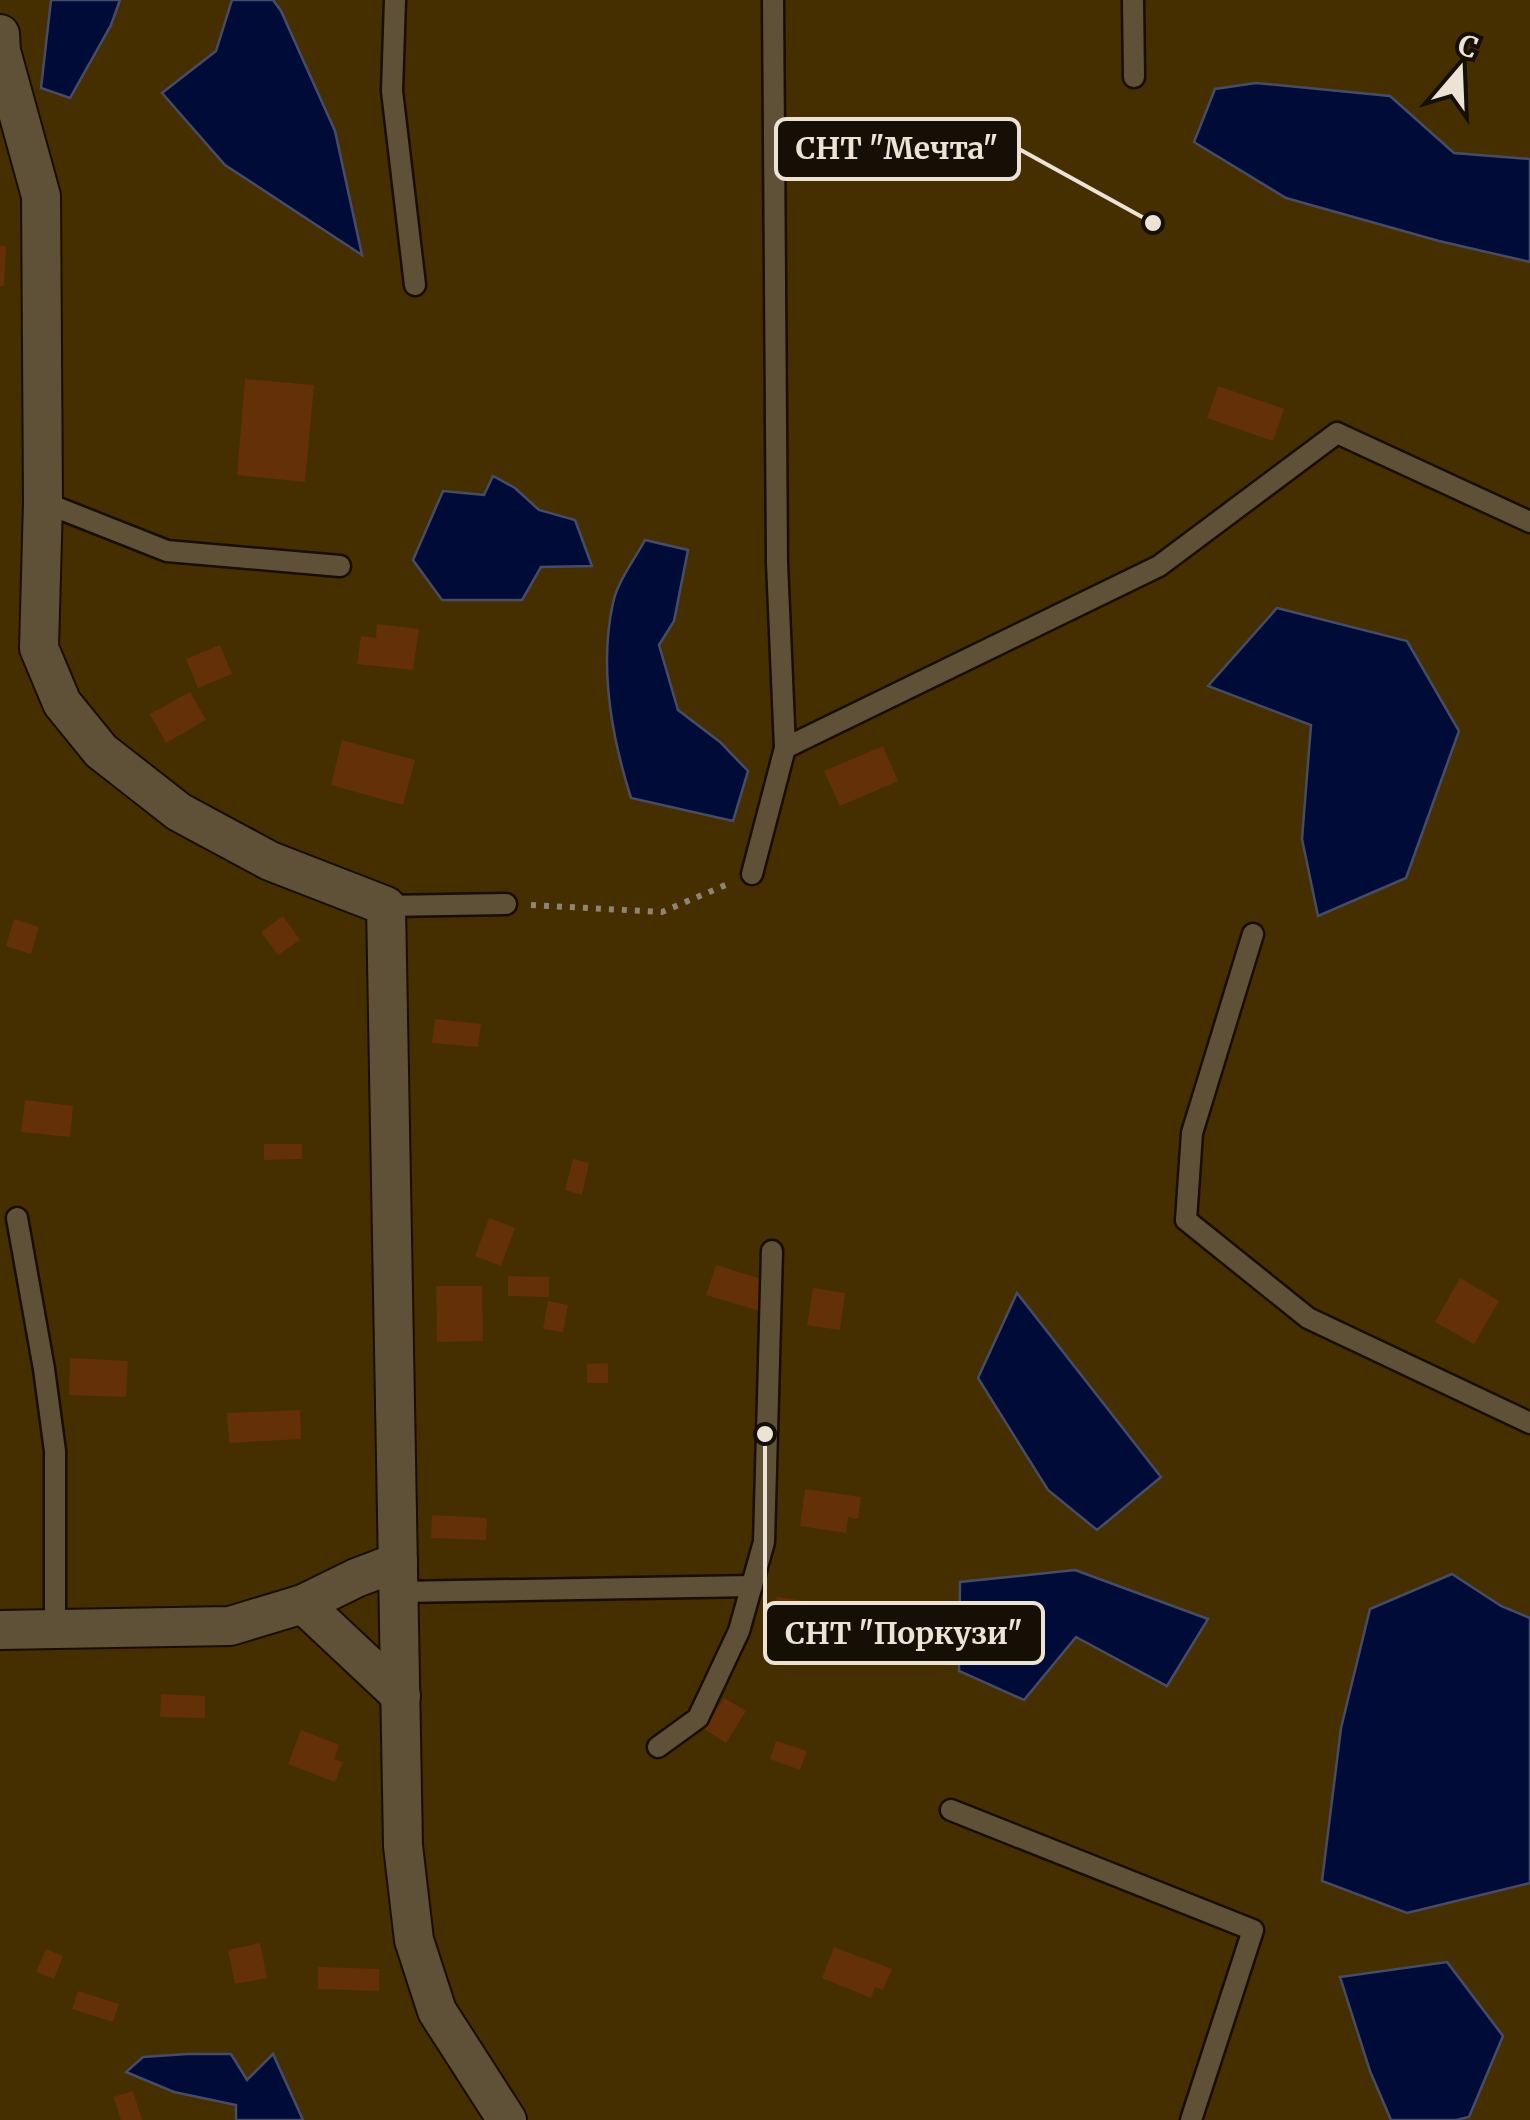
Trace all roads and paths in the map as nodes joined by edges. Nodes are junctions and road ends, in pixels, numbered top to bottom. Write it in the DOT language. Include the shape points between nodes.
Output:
graph roads {
  1 [pos="395,0"];
  2 [pos="774,0"];
  3 [pos="1134,0"];
  4 [pos="0,34"];
  5 [pos="1134,78"];
  6 [pos="415,285"];
  7 [pos="42,502"];
  8 [pos="1530,522"];
  9 [pos="340,566"];
  10 [pos="785,748"];
  11 [pos="752,874"];
  12 [pos="506,904"];
  13 [pos="386,906"];
  14 [pos="1254,934"];
  15 [pos="17,1218"];
  16 [pos="772,1251"];
  17 [pos="1530,1423"];
  18 [pos="399,1577"];
  19 [pos="752,1586"];
  20 [pos="303,1604"];
  21 [pos="0,1630"];
  22 [pos="55,1630"];
  23 [pos="401,1696"];
  24 [pos="658,1747"];
  25 [pos="951,1810"];
  26 [pos="506,2120"];
  27 [pos="1191,2120"];
  1 -- 6 [label="lane" via="392,91"];
  2 -- 10 [label="lane" via="777,563"];
  3 -- 5 [label="lane"];
  4 -- 7 [label="street" via="40,196"];
  7 -- 9 [label="lane" via="167,551"];
  7 -- 13 [label="street" via="39,648 62,703 101,751 179,812 270,862"];
  8 -- 10 [label="lane" via="1337,432 1159,566"];
  10 -- 11 [label="lane"];
  11 -- 12 [label="path" via="662,912"];
  12 -- 13 [label="lane"];
  13 -- 18 [label="street"];
  14 -- 17 [label="lane" via="1192,1133 1186,1220 1308,1318"];
  15 -- 22 [label="lane" via="54,1450"];
  16 -- 19 [label="lane" via="764,1542"];
  18 -- 19 [label="lane"];
  18 -- 20 [label="street" via="356,1578"];
  18 -- 23 [label="street"];
  19 -- 24 [label="lane" via="698,1718"];
  20 -- 22 [label="street" via="230,1626"];
  20 -- 23 [label="street"];
  21 -- 22 [label="street"];
  23 -- 26 [label="street" via="403,1846 414,1940 436,2010"];
  25 -- 27 [label="lane" via="1254,1930"];
}
